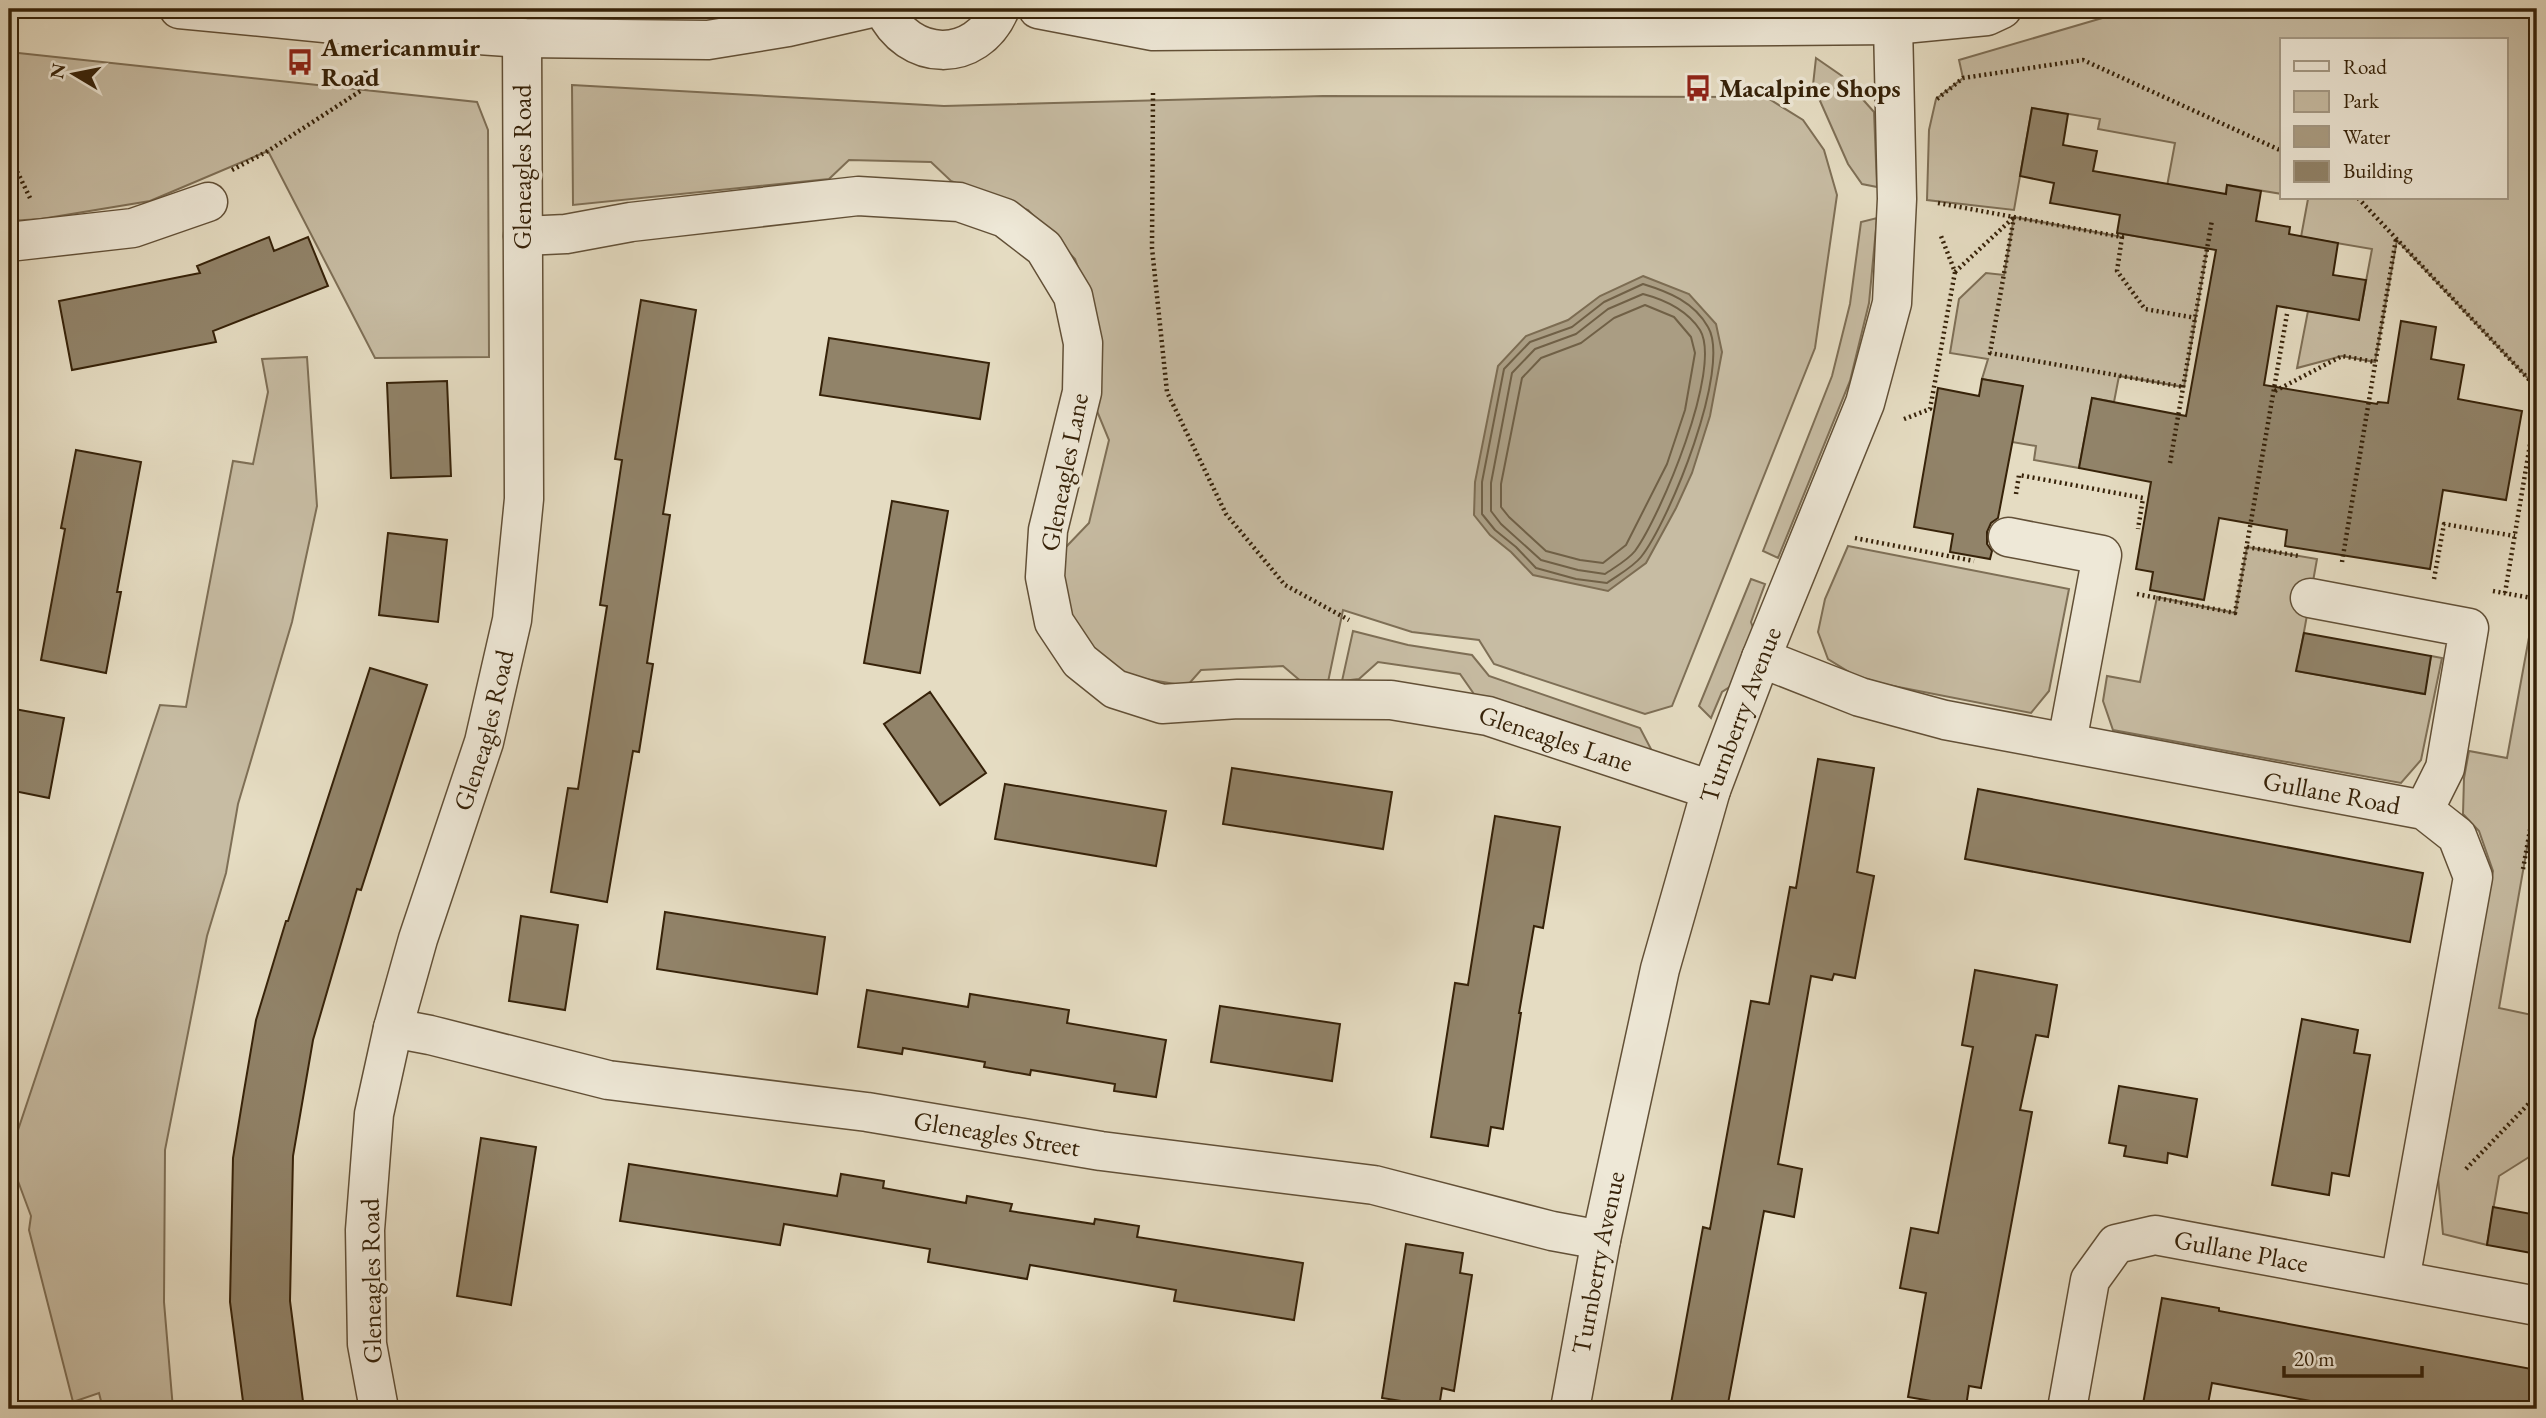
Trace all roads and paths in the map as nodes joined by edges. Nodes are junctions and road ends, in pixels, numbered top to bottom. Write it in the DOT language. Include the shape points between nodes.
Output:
graph roads {
  1 [pos="179,9"];
  2 [pos="867,9"];
  3 [pos="884,9"];
  4 [pos="1000,9"];
  5 [pos="1038,9"];
  6 [pos="2002,9"];
  7 [pos="1893,26"];
  8 [pos="375,28"];
  9 [pos="522,38"];
  10 [pos="1153,93"];
  11 [pos="1934,110"];
  12 [pos="2280,150"];
  13 [pos="1927,200"];
  14 [pos="2360,200"];
  15 [pos="208,202"];
  16 [pos="2014,217"];
  17 [pos="2212,220"];
  18 [pos="1936,224"];
  19 [pos="523,236"];
  20 [pos="2396,239"];
  21 [pos="9,242"];
  22 [pos="1955,272"];
  23 [pos="2196,318"];
  24 [pos="2375,362"];
  25 [pos="2184,387"];
  26 [pos="2537,388"];
  27 [pos="2274,391"];
  28 [pos="2537,403"];
  29 [pos="1895,423"];
  30 [pos="2170,463"];
  31 [pos="2515,536"];
  32 [pos="2008,537"];
  33 [pos="2341,563"];
  34 [pos="2434,580"];
  35 [pos="2505,593"];
  36 [pos="2310,598"];
  37 [pos="1349,620"];
  38 [pos="1761,658"];
  39 [pos="2067,742"];
  40 [pos="1711,790"];
  41 [pos="2537,791"];
  42 [pos="2424,810"];
  43 [pos="2523,869"];
  44 [pos="393,1028"];
  45 [pos="2537,1095"];
  46 [pos="2417,1191"];
  47 [pos="1601,1240"];
  48 [pos="2400,1280"];
  49 [pos="2537,1306"];
  50 [pos="379,1409"];
  51 [pos="1570,1409"];
  52 [pos="2067,1409"];
  1 -- 8 [label="street"];
  2 -- 9 [label="street" via="708,40"];
  3 -- 4 [label="street" via="905,38 943,50 964,47 981,36"];
  5 -- 7 [label="street" via="1153,31"];
  6 -- 7 [label="street" via="1987,16"];
  7 -- 38 [label="street, Turnberry Avenue" via="1897,199 1892,303 1865,402"];
  8 -- 9 [label="street"];
  8 -- 15 [label="path" via="362,90 268,151 208,183"];
  9 -- 19 [label="street, Gleneagles Road"];
  10 -- 37 [label="path" via="1152,248 1167,392 1226,514 1285,585"];
  11 -- 12 [label="path" via="1936,99 1963,78 2083,60"];
  13 -- 16 [label="path"];
  14 -- 20 [label="path"];
  15 -- 21 [label="street" via="133,228"];
  16 -- 22 [label="path"];
  16 -- 23 [label="path" via="2122,237 2117,271 2145,309"];
  16 -- 25 [label="path" via="1990,353"];
  17 -- 23 [label="path"];
  18 -- 22 [label="path"];
  19 -- 40 [label="street, Gleneagles Lane" via="858,196 959,202 1005,218 1044,248 1073,296 1083,343 1082,392 1048,530 1045,577 1054,622 1080,661 1115,689 1162,704 1238,699 1391,700 1488,716"];
  19 -- 44 [label="street, Gleneagles Road" via="524,499 512,620 484,742"];
  20 -- 24 [label="path"];
  20 -- 26 [label="path"];
  22 -- 29 [label="path" via="1930,408"];
  23 -- 25 [label="path"];
  24 -- 27 [label="path" via="2342,356"];
  24 -- 33 [label="path"];
  25 -- 30 [label="path"];
  28 -- 31 [label="path"];
  31 -- 34 [label="path" via="2444,524"];
  31 -- 35 [label="path"];
  32 -- 39 [label="street" via="2102,555"];
  36 -- 42 [label="street" via="2469,628 2445,768"];
  38 -- 39 [label="street, Gullane Road" via="1860,697 1945,720"];
  38 -- 40 [label="street, Turnberry Avenue"];
  39 -- 42 [label="street, Gullane Road"];
  40 -- 47 [label="street, Turnberry Avenue" via="1660,969"];
  41 -- 43 [label="path"];
  42 -- 46 [label="street, Gullane Road" via="2457,836 2473,877"];
  44 -- 47 [label="street, Gleneagles Street" via="608,1080 1374,1185"];
  44 -- 50 [label="street, Gleneagles Road" via="374,1114 365,1230 367,1344"];
  45 -- 46 [label="path" via="2440,1196"];
  46 -- 48 [label="street, Gullane Road"];
  47 -- 51 [label="street, Turnberry Avenue"];
  48 -- 49 [label="street, Gullane Place"];
  48 -- 52 [label="street, Gullane Place" via="2155,1235 2116,1244 2090,1280"];
}
